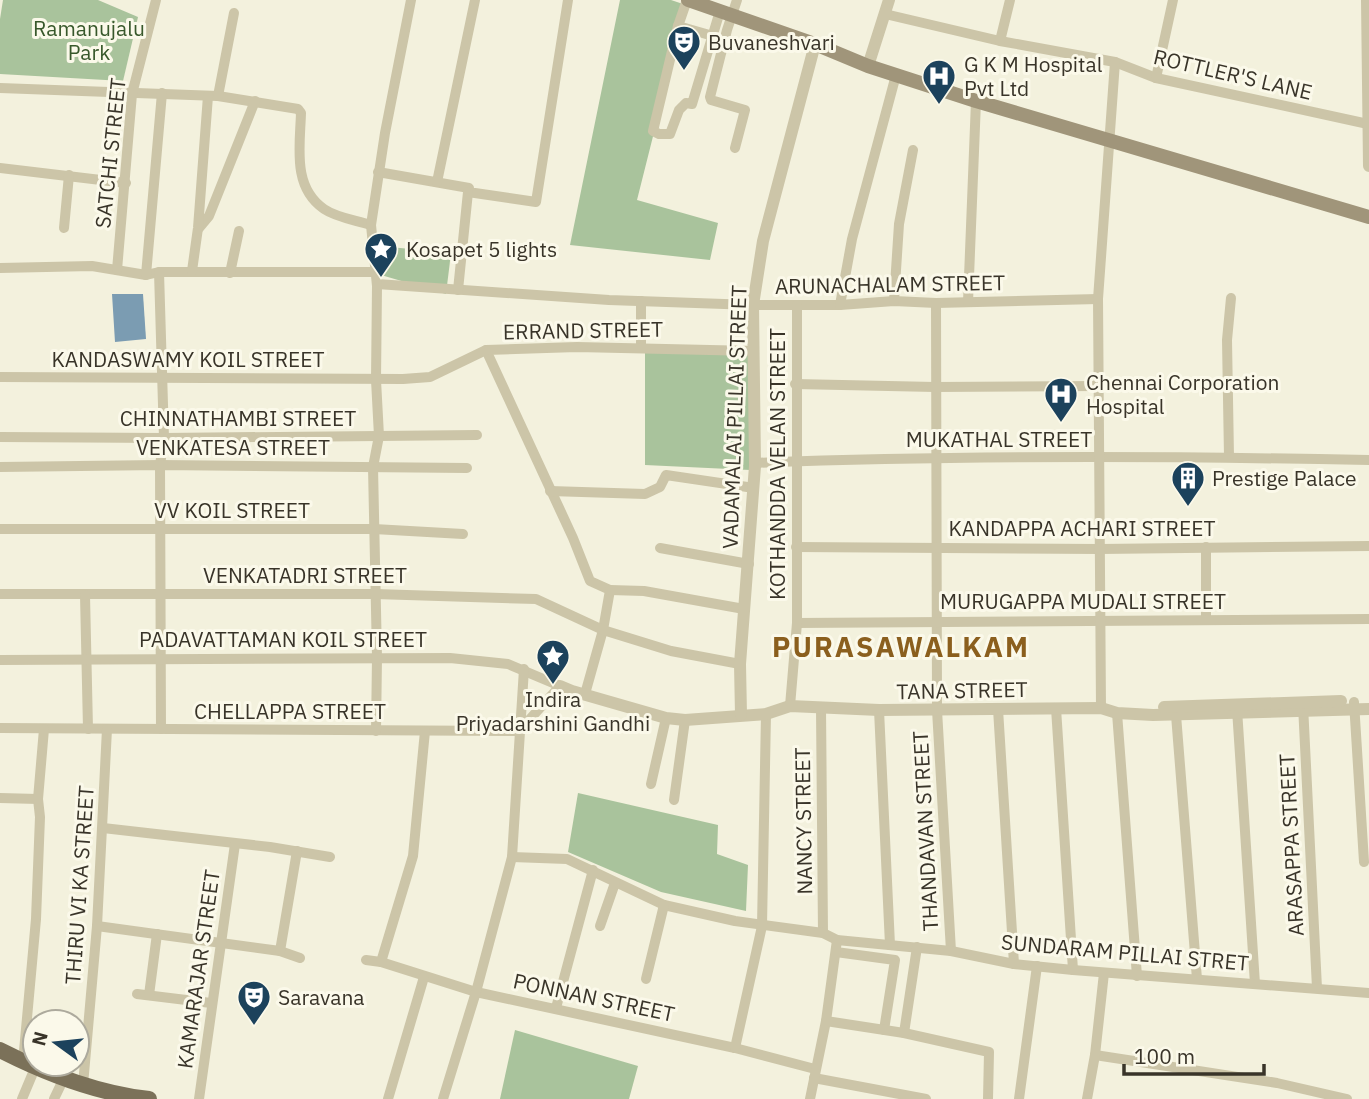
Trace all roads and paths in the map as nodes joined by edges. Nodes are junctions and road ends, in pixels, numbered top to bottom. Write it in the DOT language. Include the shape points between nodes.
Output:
graph roads {
  1 [pos="156,0"];
  2 [pos="411,0"];
  3 [pos="475,0"];
  4 [pos="568,0"];
  5 [pos="687,0"];
  6 [pos="737,0"];
  7 [pos="889,0"];
  8 [pos="1010,0"];
  9 [pos="1173,0"];
  10 [pos="1367,0"];
  11 [pos="234,13"];
  12 [pos="726,13"];
  13 [pos="885,13"];
  14 [pos="678,26"];
  15 [pos="713,36"];
  16 [pos="1000,41"];
  17 [pos="815,44"];
  18 [pos="1115,62"];
  19 [pos="868,66"];
  20 [pos="896,75"];
  21 [pos="1156,78"];
  22 [pos="0,88"];
  23 [pos="162,93"];
  24 [pos="132,94"];
  25 [pos="213,96"];
  26 [pos="256,101"];
  27 [pos="976,101"];
  28 [pos="1368,124"];
  29 [pos="1111,142"];
  30 [pos="734,148"];
  31 [pos="913,150"];
  32 [pos="1369,166"];
  33 [pos="0,168"];
  34 [pos="378,172"];
  35 [pos="69,175"];
  36 [pos="437,182"];
  37 [pos="126,183"];
  38 [pos="468,192"];
  39 [pos="1369,217"];
  40 [pos="371,225"];
  41 [pos="64,228"];
  42 [pos="198,228"];
  43 [pos="239,231"];
  44 [pos="0,268"];
  45 [pos="117,270"];
  46 [pos="192,271"];
  47 [pos="159,272"];
  48 [pos="230,272"];
  49 [pos="375,272"];
  50 [pos="146,275"];
  51 [pos="377,284"];
  52 [pos="458,290"];
  53 [pos="1231,298"];
  54 [pos="1098,299"];
  55 [pos="641,301"];
  56 [pos="894,301"];
  57 [pos="968,302"];
  58 [pos="936,303"];
  59 [pos="754,305"];
  60 [pos="797,305"];
  61 [pos="840,305"];
  62 [pos="641,347"];
  63 [pos="486,350"];
  64 [pos="754,351"];
  65 [pos="0,377"];
  66 [pos="161,379"];
  67 [pos="376,380"];
  68 [pos="795,384"];
  69 [pos="1099,386"];
  70 [pos="935,387"];
  71 [pos="477,435"];
  72 [pos="379,436"];
  73 [pos="0,437"];
  74 [pos="164,438"];
  75 [pos="936,457"];
  76 [pos="1229,457"];
  77 [pos="1099,458"];
  78 [pos="1369,460"];
  79 [pos="797,462"];
  80 [pos="754,463"];
  81 [pos="160,465"];
  82 [pos="0,467"];
  83 [pos="373,467"];
  84 [pos="467,468"];
  85 [pos="754,488"];
  86 [pos="550,491"];
  87 [pos="0,529"];
  88 [pos="374,529"];
  89 [pos="161,530"];
  90 [pos="463,534"];
  91 [pos="1369,546"];
  92 [pos="796,547"];
  93 [pos="1206,547"];
  94 [pos="660,548"];
  95 [pos="937,548"];
  96 [pos="1100,549"];
  97 [pos="749,564"];
  98 [pos="610,590"];
  99 [pos="161,593"];
  100 [pos="0,594"];
  101 [pos="375,594"];
  102 [pos="85,595"];
  103 [pos="744,609"];
  104 [pos="1369,619"];
  105 [pos="1206,620"];
  106 [pos="1099,621"];
  107 [pos="937,622"];
  108 [pos="797,623"];
  109 [pos="603,630"];
  110 [pos="377,657"];
  111 [pos="162,658"];
  112 [pos="0,660"];
  113 [pos="86,660"];
  114 [pos="740,664"];
  115 [pos="524,669"];
  116 [pos="560,686"];
  117 [pos="585,694"];
  118 [pos="1369,701"];
  119 [pos="1354,705"];
  120 [pos="790,706"];
  121 [pos="1304,706"];
  122 [pos="821,708"];
  123 [pos="1056,708"];
  124 [pos="1101,708"];
  125 [pos="998,709"];
  126 [pos="1369,709"];
  127 [pos="879,710"];
  128 [pos="937,710"];
  129 [pos="1237,710"];
  130 [pos="1117,713"];
  131 [pos="1144,713"];
  132 [pos="766,714"];
  133 [pos="741,715"];
  134 [pos="1176,715"];
  135 [pos="666,718"];
  136 [pos="685,720"];
  137 [pos="0,728"];
  138 [pos="44,729"];
  139 [pos="88,729"];
  140 [pos="107,729"];
  141 [pos="161,729"];
  142 [pos="425,731"];
  143 [pos="519,731"];
  144 [pos="376,732"];
  145 [pos="650,784"];
  146 [pos="0,798"];
  147 [pos="38,799"];
  148 [pos="674,800"];
  149 [pos="103,828"];
  150 [pos="235,844"];
  151 [pos="297,851"];
  152 [pos="330,857"];
  153 [pos="512,857"];
  154 [pos="1364,862"];
  155 [pos="593,870"];
  156 [pos="615,883"];
  157 [pos="664,905"];
  158 [pos="97,926"];
  159 [pos="600,926"];
  160 [pos="762,926"];
  161 [pos="823,933"];
  162 [pos="157,934"];
  163 [pos="837,940"];
  164 [pos="221,943"];
  165 [pos="890,945"];
  166 [pos="917,947"];
  167 [pos="279,951"];
  168 [pos="951,951"];
  169 [pos="836,952"];
  170 [pos="300,958"];
  171 [pos="366,960"];
  172 [pos="381,962"];
  173 [pos="1014,964"];
  174 [pos="1037,966"];
  175 [pos="1073,970"];
  176 [pos="1104,973"];
  177 [pos="1137,976"];
  178 [pos="424,977"];
  179 [pos="646,979"];
  180 [pos="1198,979"];
  181 [pos="1255,984"];
  182 [pos="1317,988"];
  183 [pos="476,992"];
  184 [pos="1369,993"];
  185 [pos="137,994"];
  186 [pos="149,995"];
  187 [pos="211,1003"];
  188 [pos="32,1008"];
  189 [pos="556,1008"];
  190 [pos="826,1021"];
  191 [pos="884,1030"];
  192 [pos="904,1033"];
  193 [pos="735,1048"];
  194 [pos="0,1050"];
  195 [pos="1095,1055"];
  196 [pos="21,1061"];
  197 [pos="815,1074"];
  198 [pos="26,1078"];
  199 [pos="64,1078"];
  200 [pos="87,1090"];
  201 [pos="122,1097"];
  202 [pos="22,1099"];
  203 [pos="54,1099"];
  204 [pos="149,1099"];
  205 [pos="199,1099"];
  206 [pos="388,1099"];
  207 [pos="443,1099"];
  208 [pos="810,1099"];
  209 [pos="926,1099"];
  210 [pos="988,1099"];
  211 [pos="1019,1099"];
  212 [pos="1087,1099"];
  213 [pos="1347,1099"];
  1 -- 24 [label="street, SATCHI STREET"];
  2 -- 34 [label="street"];
  3 -- 36 [label="street"];
  4 -- 38 [label="street" via="536,202"];
  5 -- 12 [label="main road"];
  5 -- 14 [label="street"];
  6 -- 12 [label="street"];
  7 -- 13 [label="street"];
  8 -- 16 [label="street"];
  9 -- 21 [label="street"];
  10 -- 28 [label="street"];
  11 -- 25 [label="street"];
  12 -- 15 [label="street"];
  12 -- 17 [label="main road"];
  12 -- 30 [label="street" via="710,97 745,110"];
  13 -- 16 [label="street, ROTTLER'S LANE"];
  13 -- 19 [label="street"];
  14 -- 15 [label="street"];
  14 -- 15 [label="street" via="653,131 659,134 670,134 681,107 692,104"];
  16 -- 18 [label="street, ROTTLER'S LANE"];
  17 -- 19 [label="main road"];
  17 -- 59 [label="street, VADAMALAI PILLAI STREET" via="763,241"];
  18 -- 21 [label="street, ROTTLER'S LANE"];
  18 -- 29 [label="street"];
  19 -- 20 [label="main road"];
  20 -- 27 [label="main road"];
  20 -- 61 [label="street" via="852,239"];
  21 -- 28 [label="street, ROTTLER'S LANE"];
  22 -- 24 [label="street"];
  23 -- 24 [label="street"];
  23 -- 25 [label="street"];
  23 -- 50 [label="street"];
  24 -- 37 [label="street, SATCHI STREET"];
  25 -- 26 [label="street"];
  25 -- 42 [label="street"];
  26 -- 40 [label="street" via="300,110 300,169 305,186 326,210"];
  26 -- 42 [label="street" via="209,216"];
  27 -- 29 [label="main road"];
  27 -- 57 [label="street"];
  28 -- 32 [label="street"];
  29 -- 39 [label="main road"];
  29 -- 54 [label="street"];
  31 -- 56 [label="street" via="899,224"];
  33 -- 35 [label="street"];
  34 -- 36 [label="street"];
  34 -- 40 [label="street"];
  35 -- 37 [label="street"];
  35 -- 41 [label="street"];
  36 -- 38 [label="street" via="469,188"];
  37 -- 45 [label="street, SATCHI STREET"];
  38 -- 52 [label="street"];
  40 -- 49 [label="street"];
  42 -- 46 [label="street"];
  43 -- 48 [label="street"];
  44 -- 45 [label="street" via="92,266"];
  45 -- 50 [label="street"];
  46 -- 47 [label="street"];
  46 -- 48 [label="street"];
  47 -- 50 [label="street"];
  47 -- 66 [label="street"];
  48 -- 49 [label="street"];
  49 -- 51 [label="street"];
  51 -- 52 [label="street, ARUNACHALAM STREET"];
  51 -- 67 [label="street"];
  52 -- 55 [label="street, ARUNACHALAM STREET"];
  53 -- 76 [label="street"];
  54 -- 57 [label="street, ARUNACHALAM STREET"];
  54 -- 69 [label="street"];
  55 -- 59 [label="street, ARUNACHALAM STREET"];
  55 -- 62 [label="street"];
  56 -- 58 [label="street, ARUNACHALAM STREET"];
  56 -- 61 [label="street, ARUNACHALAM STREET"];
  57 -- 58 [label="street, ARUNACHALAM STREET"];
  58 -- 70 [label="street, THANDAVAN STREET"];
  59 -- 60 [label="street, ARUNACHALAM STREET"];
  59 -- 64 [label="street, VADAMALAI PILLAI STREET"];
  60 -- 61 [label="street, ARUNACHALAM STREET"];
  60 -- 68 [label="street, KOTHANDDA VELAN STREET"];
  62 -- 63 [label="street, ERRAND STREET"];
  62 -- 64 [label="street, ERRAND STREET"];
  63 -- 67 [label="street, ERRAND STREET" via="430,377"];
  63 -- 86 [label="street"];
  64 -- 80 [label="street, VADAMALAI PILLAI STREET"];
  65 -- 66 [label="street, KANDASWAMY KOIL STREET"];
  66 -- 67 [label="street, KANDASWAMY KOIL STREET"];
  66 -- 74 [label="street"];
  67 -- 72 [label="street"];
  68 -- 70 [label="street"];
  68 -- 79 [label="street, KOTHANDDA VELAN STREET"];
  69 -- 70 [label="street"];
  69 -- 77 [label="street"];
  70 -- 75 [label="street, THANDAVAN STREET"];
  71 -- 72 [label="street, CHINNATHAMBI STREET"];
  72 -- 74 [label="street, CHINNATHAMBI STREET"];
  72 -- 83 [label="street"];
  73 -- 74 [label="street, CHINNATHAMBI STREET"];
  74 -- 81 [label="street"];
  75 -- 77 [label="street, MUKATHAL STREET"];
  75 -- 79 [label="street, MUKATHAL STREET"];
  75 -- 95 [label="street, THANDAVAN STREET"];
  76 -- 77 [label="street, MUKATHAL STREET"];
  76 -- 78 [label="street, MUKATHAL STREET"];
  77 -- 96 [label="street"];
  79 -- 80 [label="street, MUKATHAL STREET"];
  79 -- 92 [label="street, KOTHANDDA VELAN STREET"];
  80 -- 85 [label="street, VADAMALAI PILLAI STREET"];
  81 -- 82 [label="street, VENKATESA STREET"];
  81 -- 83 [label="street, VENKATESA STREET"];
  81 -- 89 [label="street"];
  83 -- 84 [label="street, VENKATESA STREET"];
  83 -- 88 [label="street"];
  85 -- 86 [label="street" via="666,475 660,487 645,494"];
  85 -- 97 [label="street, VADAMALAI PILLAI STREET"];
  86 -- 98 [label="street" via="590,581"];
  87 -- 89 [label="street, VV KOIL STREET"];
  88 -- 89 [label="street, VV KOIL STREET"];
  88 -- 90 [label="street, VV KOIL STREET"];
  88 -- 101 [label="street"];
  89 -- 99 [label="street"];
  91 -- 93 [label="street, KANDAPPA ACHARI STREET"];
  92 -- 95 [label="street, KANDAPPA ACHARI STREET"];
  92 -- 108 [label="street, KOTHANDDA VELAN STREET"];
  93 -- 96 [label="street, KANDAPPA ACHARI STREET"];
  93 -- 105 [label="street"];
  94 -- 97 [label="street"];
  95 -- 96 [label="street, KANDAPPA ACHARI STREET"];
  95 -- 107 [label="street, THANDAVAN STREET"];
  96 -- 106 [label="street"];
  97 -- 103 [label="street, VADAMALAI PILLAI STREET"];
  98 -- 103 [label="street" via="638,590"];
  98 -- 109 [label="street"];
  99 -- 101 [label="street, VENKATADRI STREET"];
  99 -- 102 [label="street, VENKATADRI STREET"];
  99 -- 111 [label="street"];
  100 -- 102 [label="street, VENKATADRI STREET"];
  101 -- 109 [label="street, VENKATADRI STREET" via="537,598"];
  101 -- 110 [label="street"];
  102 -- 113 [label="street"];
  103 -- 114 [label="street, VADAMALAI PILLAI STREET"];
  104 -- 105 [label="street, MURUGAPPA MUDALI STREET"];
  105 -- 106 [label="street, MURUGAPPA MUDALI STREET"];
  106 -- 107 [label="street, MURUGAPPA MUDALI STREET"];
  106 -- 124 [label="street"];
  107 -- 108 [label="street, MURUGAPPA MUDALI STREET"];
  107 -- 128 [label="street, THANDAVAN STREET"];
  108 -- 120 [label="street, KOTHANDDA VELAN STREET"];
  109 -- 114 [label="street, VENKATADRI STREET" via="671,651"];
  109 -- 117 [label="street"];
  110 -- 111 [label="street, PADAVATTAMAN KOIL STREET"];
  110 -- 115 [label="street, PADAVATTAMAN KOIL STREET" via="450,658"];
  110 -- 144 [label="street"];
  111 -- 113 [label="street, PADAVATTAMAN KOIL STREET"];
  111 -- 141 [label="street"];
  112 -- 113 [label="street, PADAVATTAMAN KOIL STREET"];
  113 -- 139 [label="street"];
  114 -- 133 [label="street, VADAMALAI PILLAI STREET"];
  115 -- 116 [label="street, PADAVATTAMAN KOIL STREET"];
  115 -- 143 [label="street"];
  116 -- 117 [label="street, TANA STREET"];
  116 -- 143 [label="street"];
  117 -- 135 [label="street, TANA STREET"];
  118 -- 119 [label="street"];
  119 -- 121 [label="street"];
  119 -- 126 [label="street"];
  119 -- 154 [label="street"];
  120 -- 122 [label="street, TANA STREET"];
  120 -- 132 [label="street, TANA STREET"];
  121 -- 129 [label="street"];
  121 -- 182 [label="street, ARASAPPA STREET"];
  122 -- 127 [label="street, TANA STREET"];
  122 -- 161 [label="street, NANCY STREET"];
  123 -- 124 [label="street, TANA STREET"];
  123 -- 125 [label="street, TANA STREET"];
  123 -- 175 [label="street"];
  124 -- 130 [label="street, TANA STREET"];
  125 -- 128 [label="street, TANA STREET"];
  125 -- 173 [label="street"];
  127 -- 128 [label="street, TANA STREET"];
  127 -- 165 [label="street"];
  128 -- 168 [label="street, THANDAVAN STREET"];
  129 -- 131 [label="street" via="1159,707"];
  129 -- 134 [label="street, TANA STREET"];
  129 -- 181 [label="street"];
  130 -- 131 [label="street, TANA STREET"];
  130 -- 177 [label="street"];
  131 -- 134 [label="street, TANA STREET"];
  132 -- 133 [label="street, TANA STREET"];
  132 -- 160 [label="street"];
  133 -- 136 [label="street, TANA STREET"];
  134 -- 180 [label="street"];
  135 -- 136 [label="street, TANA STREET"];
  135 -- 145 [label="street"];
  136 -- 148 [label="street"];
  137 -- 138 [label="street, CHELLAPPA STREET"];
  138 -- 139 [label="street, CHELLAPPA STREET"];
  138 -- 147 [label="street"];
  139 -- 140 [label="street, CHELLAPPA STREET"];
  140 -- 141 [label="street, CHELLAPPA STREET"];
  140 -- 149 [label="street, THIRU VI KA STREET"];
  141 -- 144 [label="street, CHELLAPPA STREET"];
  142 -- 143 [label="street, CHELLAPPA STREET"];
  142 -- 144 [label="street, CHELLAPPA STREET"];
  142 -- 172 [label="street" via="413,856"];
  143 -- 153 [label="street"];
  146 -- 147 [label="street"];
  147 -- 188 [label="street"];
  149 -- 150 [label="street"];
  149 -- 158 [label="street, THIRU VI KA STREET"];
  150 -- 151 [label="street"];
  150 -- 164 [label="street, KAMARAJAR STREET"];
  151 -- 152 [label="street"];
  151 -- 167 [label="street"];
  153 -- 155 [label="street" via="567,859"];
  153 -- 183 [label="street"];
  155 -- 156 [label="street"];
  155 -- 189 [label="street"];
  156 -- 157 [label="street"];
  156 -- 159 [label="street"];
  157 -- 160 [label="street"];
  157 -- 179 [label="street"];
  158 -- 162 [label="street"];
  158 -- 200 [label="street, THIRU VI KA STREET"];
  160 -- 161 [label="street"];
  160 -- 193 [label="street"];
  161 -- 163 [label="street"];
  162 -- 164 [label="street"];
  162 -- 186 [label="street"];
  163 -- 165 [label="street, SUNDARAM PILLAI STRET"];
  163 -- 169 [label="street"];
  164 -- 167 [label="street"];
  164 -- 187 [label="street, KAMARAJAR STREET"];
  165 -- 166 [label="street, SUNDARAM PILLAI STRET"];
  166 -- 168 [label="street, SUNDARAM PILLAI STRET"];
  166 -- 192 [label="street"];
  167 -- 170 [label="street"];
  168 -- 173 [label="street, SUNDARAM PILLAI STRET"];
  169 -- 190 [label="street"];
  169 -- 191 [label="street" via="895,960"];
  171 -- 172 [label="street, PONNAN STREET"];
  172 -- 178 [label="street, PONNAN STREET"];
  173 -- 174 [label="street, SUNDARAM PILLAI STRET"];
  174 -- 175 [label="street, SUNDARAM PILLAI STRET"];
  174 -- 211 [label="street"];
  175 -- 176 [label="street, SUNDARAM PILLAI STRET"];
  176 -- 177 [label="street, SUNDARAM PILLAI STRET"];
  176 -- 195 [label="street"];
  177 -- 180 [label="street, SUNDARAM PILLAI STRET"];
  178 -- 183 [label="street, PONNAN STREET"];
  178 -- 206 [label="street"];
  180 -- 181 [label="street, SUNDARAM PILLAI STRET"];
  181 -- 182 [label="street, SUNDARAM PILLAI STRET"];
  182 -- 184 [label="street, SUNDARAM PILLAI STRET"];
  183 -- 189 [label="street, PONNAN STREET"];
  183 -- 207 [label="street"];
  185 -- 186 [label="street"];
  186 -- 187 [label="street"];
  187 -- 205 [label="street, KAMARAJAR STREET"];
  189 -- 193 [label="street, PONNAN STREET"];
  190 -- 191 [label="street"];
  190 -- 197 [label="street"];
  191 -- 192 [label="street"];
  192 -- 210 [label="street" via="989,1052"];
  193 -- 197 [label="street, PONNAN STREET"];
  194 -- 196 [label="main road"];
  195 -- 212 [label="street"];
  195 -- 213 [label="street" via="1277,1083"];
  197 -- 208 [label="street"];
  197 -- 209 [label="street, PONNAN STREET"];
  198 -- 202 [label="street"];
  199 -- 200 [label="main road"];
  199 -- 203 [label="street"];
  200 -- 201 [label="main road"];
  201 -- 204 [label="main road"];
}
